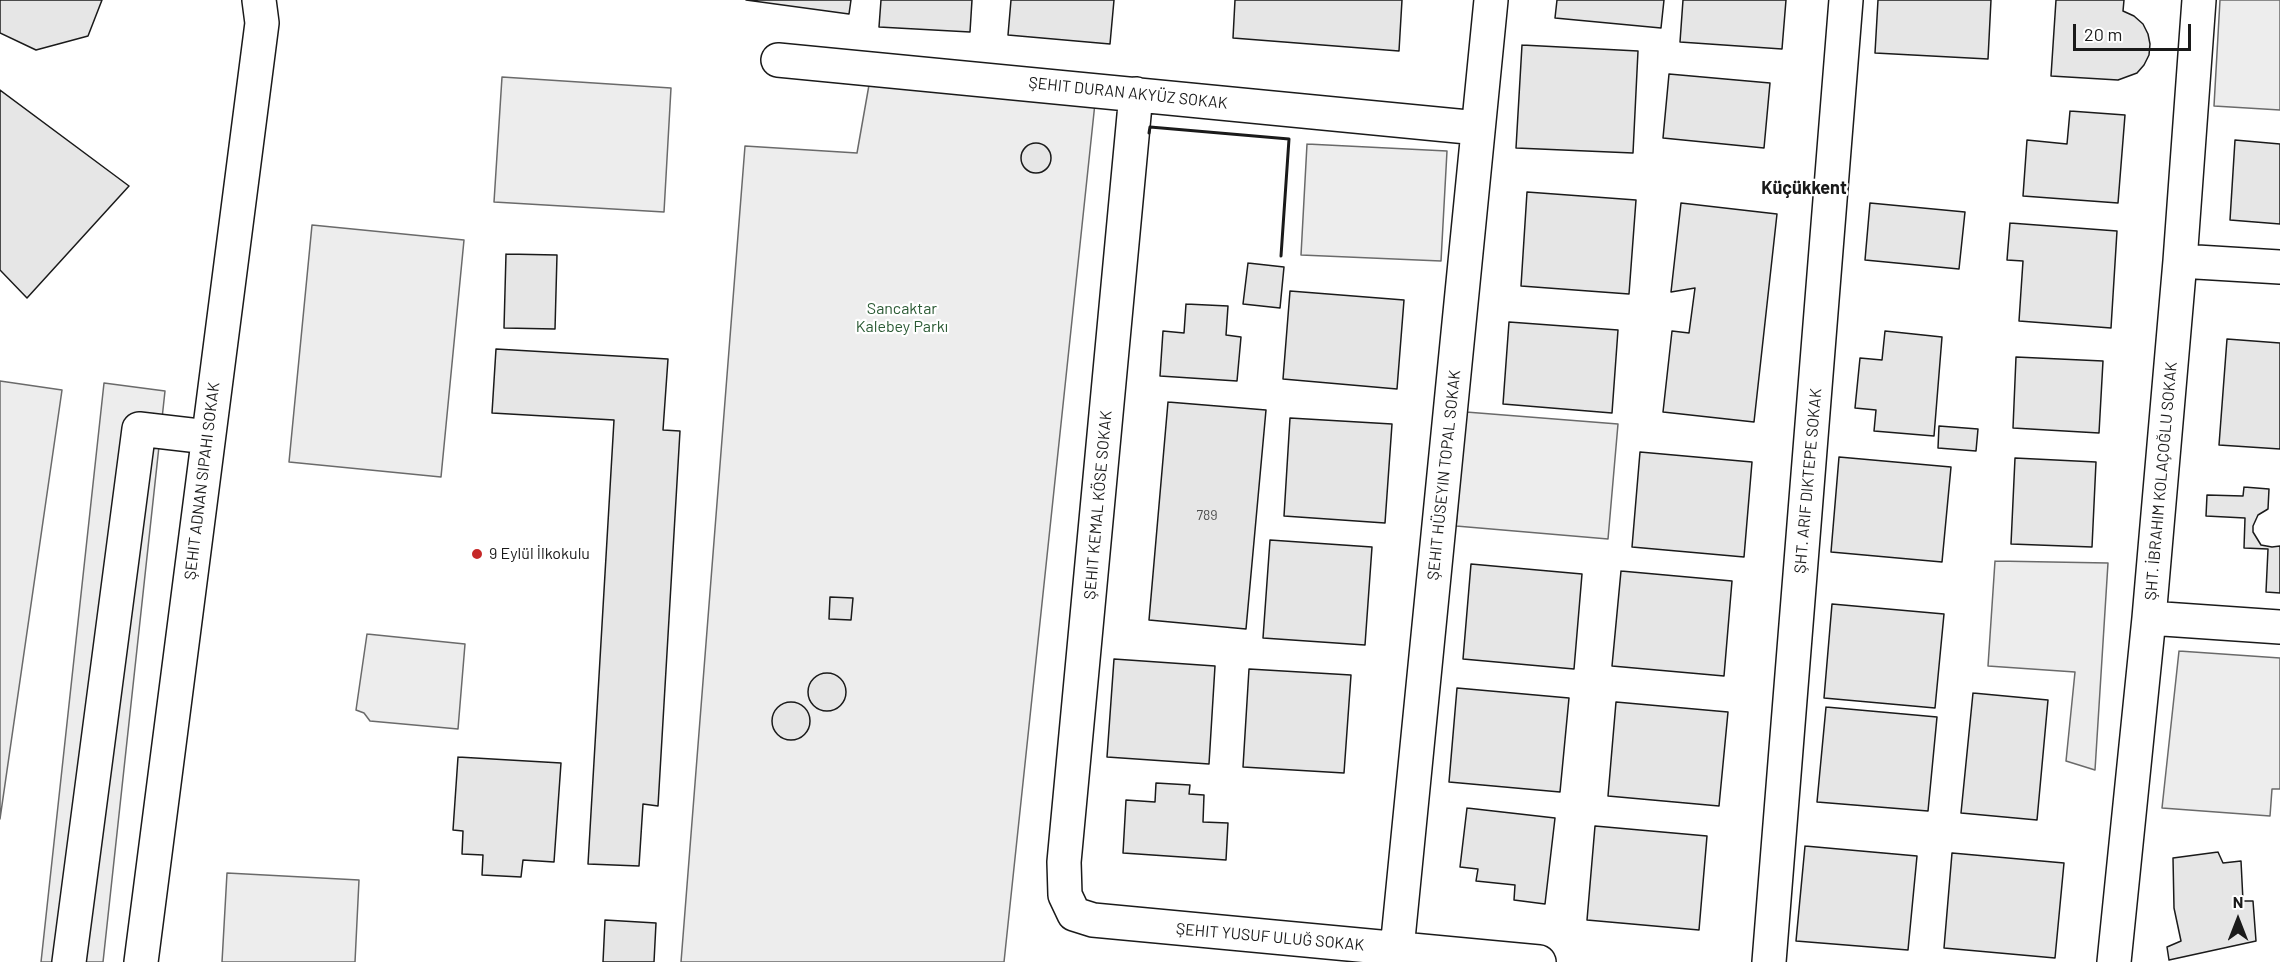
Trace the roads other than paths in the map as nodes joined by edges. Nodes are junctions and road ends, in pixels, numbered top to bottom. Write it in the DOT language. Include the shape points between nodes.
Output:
graph roads {
  1 [pos="260,0"];
  2 [pos="1491,0"];
  3 [pos="1846,0"];
  4 [pos="2199,0"];
  5 [pos="778,60"];
  6 [pos="1136,94"];
  7 [pos="1478,128"];
  8 [pos="2180,261"];
  9 [pos="2280,267"];
  10 [pos="208,437"];
  11 [pos="2149,618"];
  12 [pos="2280,627"];
  13 [pos="1074,914"];
  14 [pos="1397,949"];
  15 [pos="69,962"];
  16 [pos="141,962"];
  17 [pos="1539,962"];
  18 [pos="1769,962"];
  19 [pos="2114,962"];
  1 -- 10 [label="street, ŞEHIT ADNAN SIPAHI SOKAK" via="262,23"];
  2 -- 7 [label="street, ŞEHIT HÜSEYIN TOPAL SOKAK"];
  3 -- 18 [label="street, ŞHT. ARIF DIKTEPE SOKAK"];
  4 -- 8 [label="street, ŞHT. İBRAHIM KOLAÇOĞLU SOKAK"];
  5 -- 6 [label="street, ŞEHIT DURAN AKYÜZ SOKAK"];
  6 -- 7 [label="street, ŞEHIT DURAN AKYÜZ SOKAK"];
  6 -- 13 [label="street, ŞEHIT KEMAL KÖSE SOKAK" via="1064,868 1065,895"];
  7 -- 14 [label="street, ŞEHIT HÜSEYIN TOPAL SOKAK"];
  8 -- 9 [label="street"];
  8 -- 11 [label="street, ŞHT. İBRAHIM KOLAÇOĞLU SOKAK"];
  10 -- 15 [label="street" via="139,429"];
  10 -- 16 [label="street, ŞEHIT ADNAN SIPAHI SOKAK"];
  11 -- 12 [label="street"];
  11 -- 19 [label="street, ŞHT. İBRAHIM KOLAÇOĞLU SOKAK"];
  13 -- 14 [label="street, ŞEHIT YUSUF ULUĞ SOKAK" via="1092,920"];
  14 -- 17 [label="street, ŞEHIT YUSUF ULUĞ SOKAK"];
}
